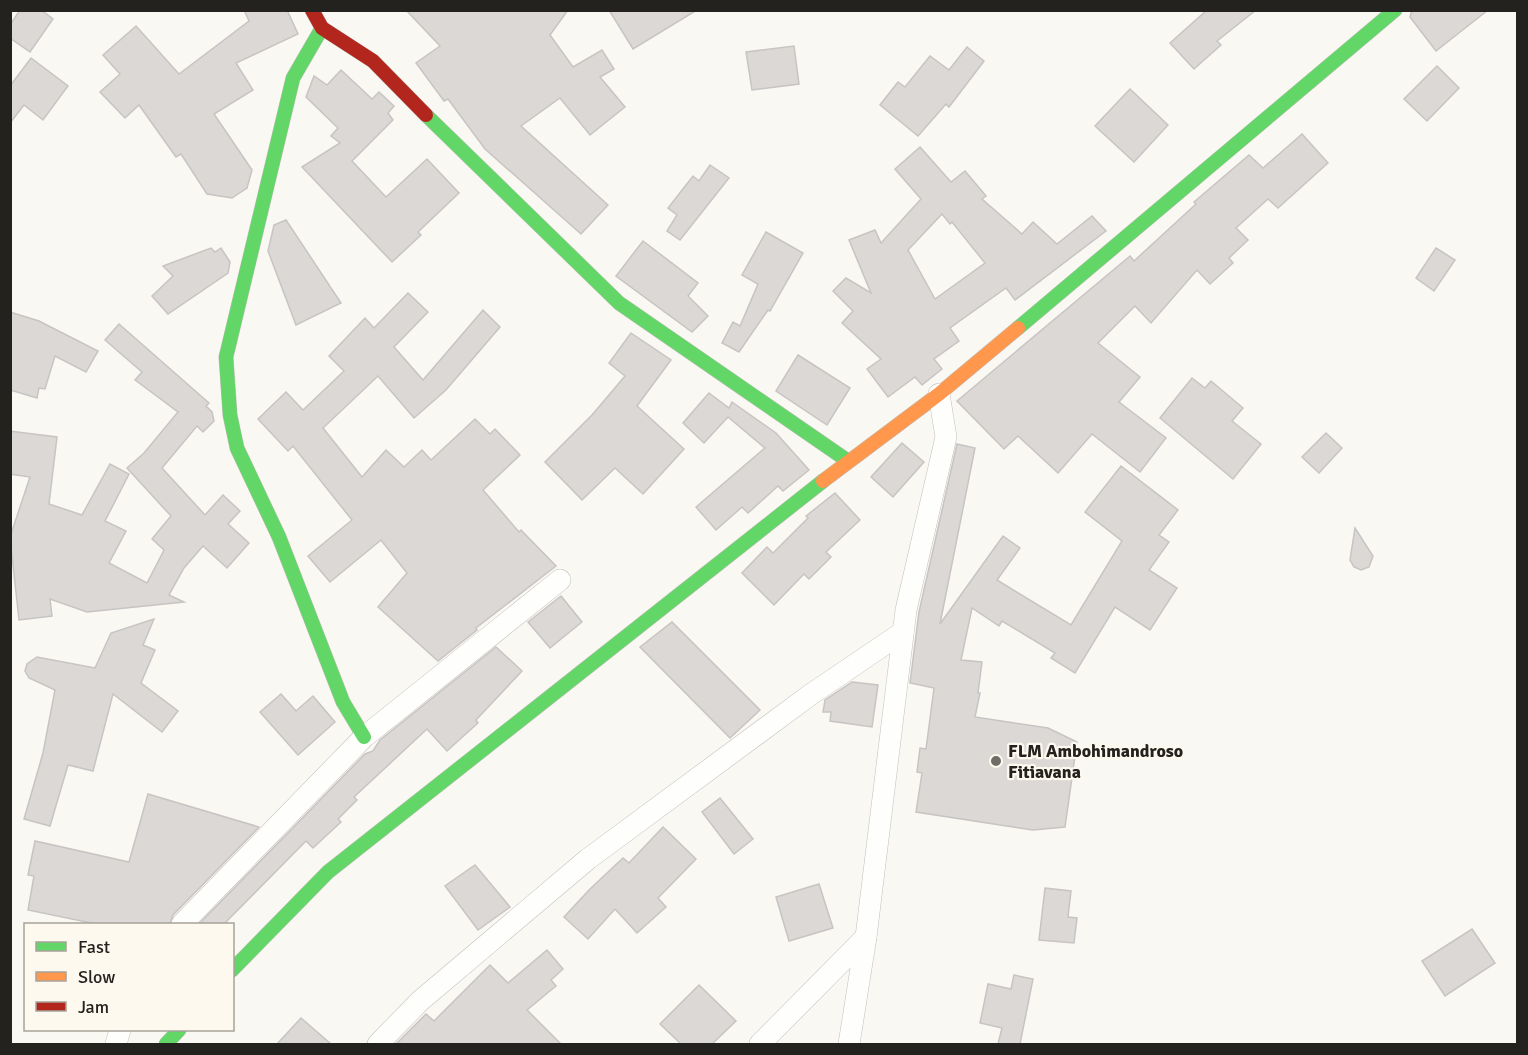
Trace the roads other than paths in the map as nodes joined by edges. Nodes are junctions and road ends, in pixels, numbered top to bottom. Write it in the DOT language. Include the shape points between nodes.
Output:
graph roads {
  1 [pos="312,10"];
  2 [pos="1395,10"];
  3 [pos="322,28"];
  4 [pos="939,394"];
  5 [pos="848,461"];
  6 [pos="560,580"];
  7 [pos="903,632"];
  8 [pos="364,737"];
  9 [pos="183,923"];
  10 [pos="866,937"];
  11 [pos="234,968"];
  12 [pos="177,1031"];
  13 [pos="166,1044"];
  14 [pos="378,1044"];
  15 [pos="760,1044"];
  16 [pos="849,1044"];
  1 -- 3 [label="street"];
  2 -- 4 [label="street"];
  3 -- 5 [label="street" via="373,61 619,303"];
  3 -- 8 [label="street" via="293,78 226,357 237,448 279,537 343,702"];
  4 -- 5 [label="street"];
  4 -- 7 [label="street" via="946,437"];
  5 -- 11 [label="street" via="328,872"];
  6 -- 8 [label="street"];
  7 -- 10 [label="street"];
  7 -- 14 [label="street" via="810,695 588,859 420,1001"];
  8 -- 9 [label="street"];
  10 -- 15 [label="street"];
  10 -- 16 [label="street"];
  12 -- 13 [label="street"];
}
